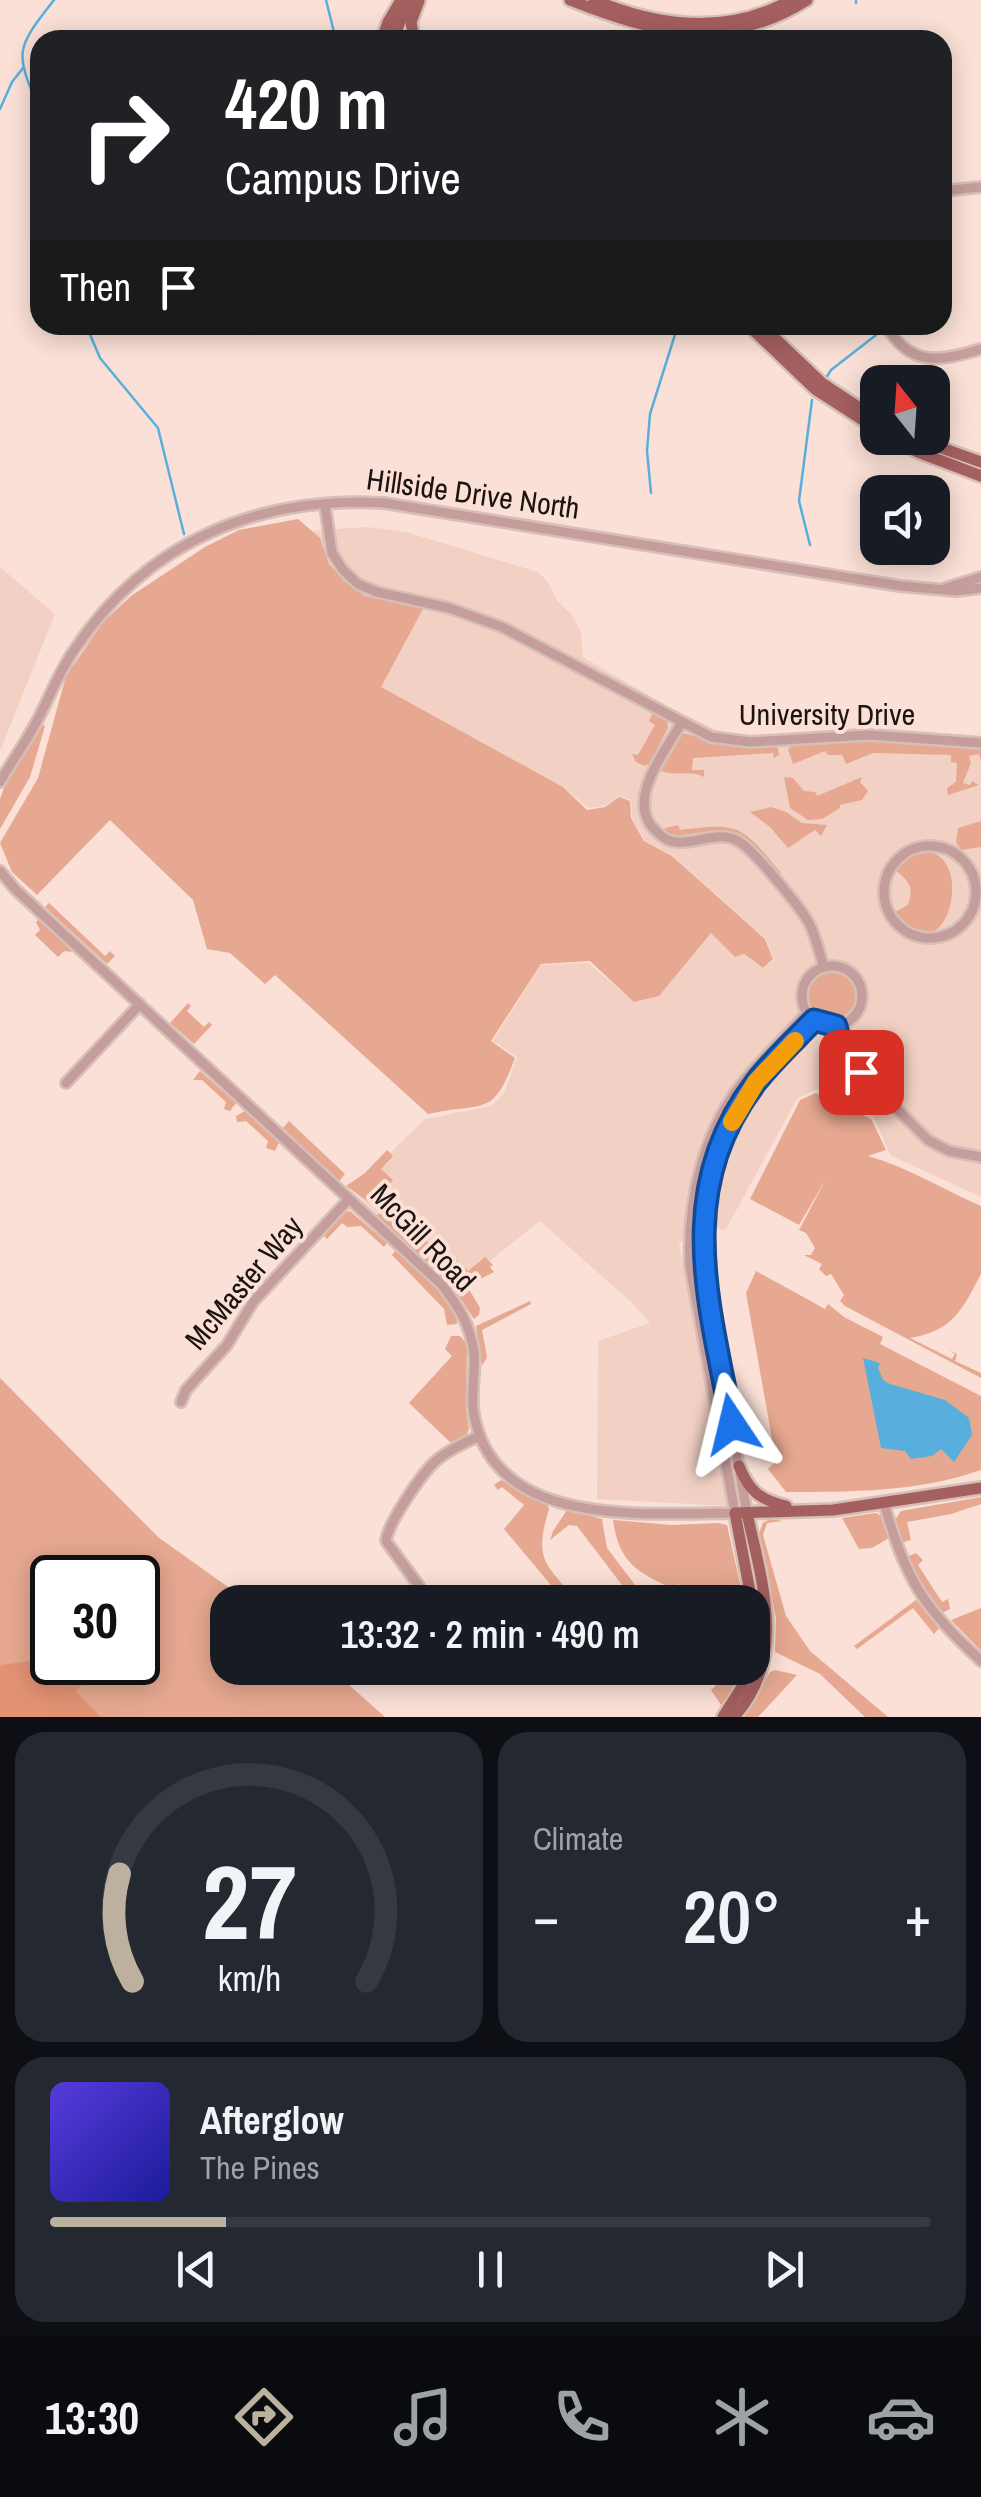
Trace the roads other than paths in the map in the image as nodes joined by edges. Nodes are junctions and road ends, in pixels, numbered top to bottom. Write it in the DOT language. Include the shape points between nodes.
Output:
graph roads {
  1 [pos="401,0"];
  2 [pos="417,0"];
  3 [pos="570,0"];
  4 [pos="594,0"];
  5 [pos="791,0"];
  6 [pos="807,0"];
  7 [pos="385,30"];
  8 [pos="396,30"];
  9 [pos="412,30"];
  10 [pos="671,30"];
  11 [pos="732,30"];
  12 [pos="981,187"];
  13 [pos="952,190"];
  14 [pos="758,335"];
  15 [pos="772,335"];
  16 [pos="894,335"];
  17 [pos="981,350"];
  18 [pos="860,408"];
  19 [pos="860,418"];
  20 [pos="950,451"];
  21 [pos="926,455"];
  22 [pos="981,462"];
  23 [pos="981,476"];
  24 [pos="364,502"];
  25 [pos="325,506"];
  26 [pos="281,509"];
  27 [pos="981,576"];
  28 [pos="981,588"];
  29 [pos="944,590"];
  30 [pos="682,722"];
  31 [pos="981,743"];
  32 [pos="0,782"];
  33 [pos="0,871"];
  34 [pos="966,922"];
  35 [pos="824,967"];
  36 [pos="140,1004"];
  37 [pos="811,1017"];
  38 [pos="836,1026"];
  39 [pos="66,1082"];
  40 [pos="981,1157"];
  41 [pos="349,1198"];
  42 [pos="181,1402"];
  43 [pos="480,1436"];
  44 [pos="739,1466"];
  45 [pos="981,1488"];
  46 [pos="884,1504"];
  47 [pos="810,1510"];
  48 [pos="741,1513"];
  49 [pos="418,1585"];
  50 [pos="750,1585"];
  51 [pos="981,1661"];
  52 [pos="742,1685"];
  53 [pos="723,1717"];
  54 [pos="734,1717"];
  1 -- 7 [label="main road"];
  2 -- 8 [label="main road"];
  2 -- 9 [label="main road"];
  3 -- 10 [label="main road"];
  4 -- 5 [label="main road" via="646,18 708,24 759,15"];
  6 -- 11 [label="main road"];
  12 -- 13 [label="street"];
  14 -- 19 [label="main road" via="816,390"];
  15 -- 18 [label="main road"];
  16 -- 17 [label="street" via="905,349 938,360"];
  20 -- 22 [label="main road"];
  21 -- 23 [label="main road"];
  24 -- 25 [label="street"];
  24 -- 26 [label="street, Hillside Drive North"];
  24 -- 29 [label="street, Hillside Drive North"];
  25 -- 26 [label="street"];
  25 -- 30 [label="street, University Drive" via="332,552 358,584 502,627"];
  26 -- 32 [label="street, Hillside Drive North" via="197,538 123,591 73,651"];
  27 -- 29 [label="street, Hillside Drive North"];
  28 -- 29 [label="street, Hillside Drive North"];
  30 -- 31 [label="street, University Drive" via="728,741 869,735"];
  30 -- 35 [label="street" via="645,790 645,816 666,840 734,838 748,849 809,923"];
  33 -- 36 [label="street, McGill Road"];
  34 -- 34 [label="street" via="934,938 904,930 885,900 893,865 924,846 958,856 976,887"];
  35 -- 37 [label="street" via="804,986 803,1005"];
  35 -- 38 [label="street" via="842,968 861,988 856,1014"];
  36 -- 39 [label="street"];
  36 -- 41 [label="street, McGill Road"];
  37 -- 38 [label="street"];
  37 -- 44 [label="street" via="743,1102 706,1194 703,1265"];
  37 -- 48 [label="street" via="746,1078 724,1110 694,1190 690,1266"];
  38 -- 40 [label="street" via="841,1046 861,1072 928,1140"];
  41 -- 42 [label="street, McMaster Way" via="252,1302 227,1346"];
  41 -- 43 [label="street, McGill Road" via="459,1306 474,1355"];
  43 -- 48 [label="street, McGill Road" via="511,1480 558,1502 608,1512"];
  43 -- 49 [label="street" via="433,1463 388,1526 386,1541"];
  44 -- 47 [label="main road" via="758,1496"];
  44 -- 48 [label="street"];
  45 -- 46 [label="main road, McGill Road"];
  46 -- 47 [label="main road, McGill Road"];
  46 -- 51 [label="street" via="918,1594"];
  47 -- 48 [label="main road, McGill Road"];
  48 -- 50 [label="main road"];
  48 -- 54 [label="main road" via="766,1606 768,1641 760,1676"];
  52 -- 53 [label="main road"];
}
